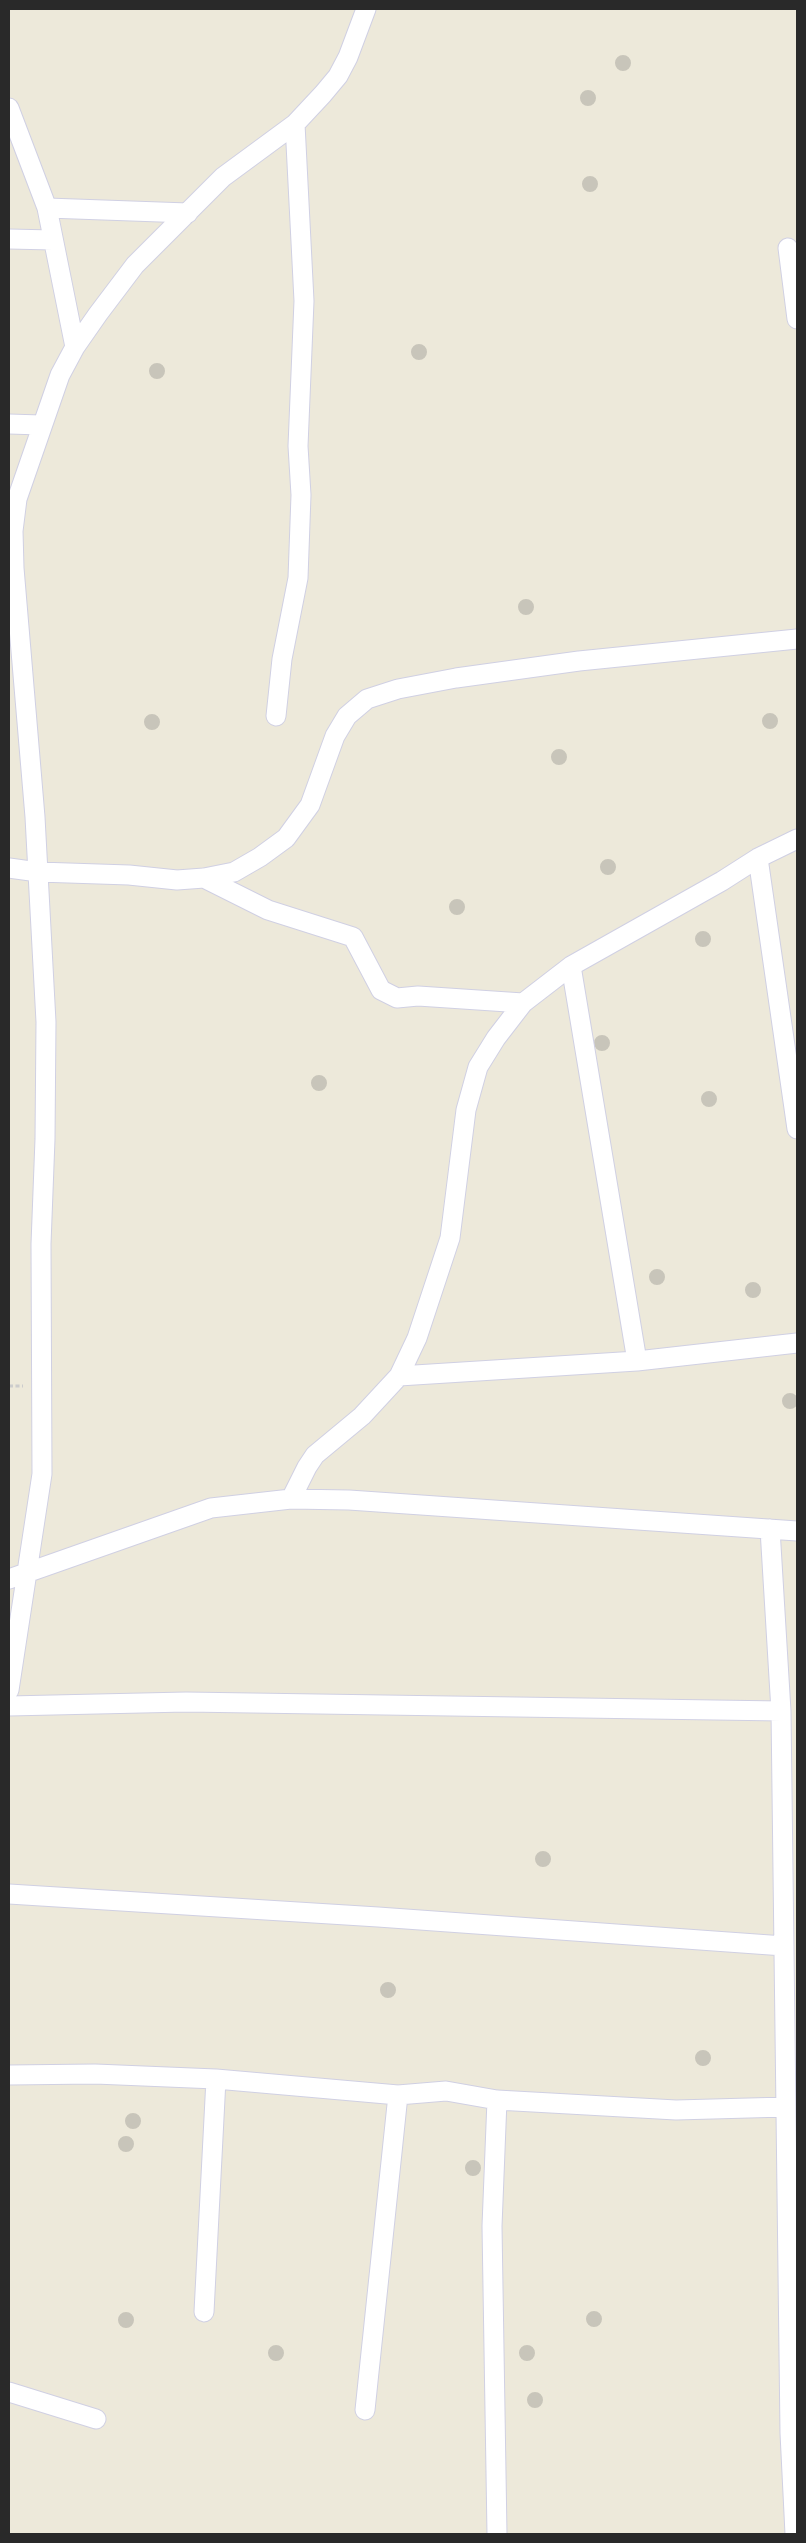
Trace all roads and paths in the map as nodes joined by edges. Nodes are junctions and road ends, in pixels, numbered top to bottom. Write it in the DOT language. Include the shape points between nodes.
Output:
graph roads {
  1 [pos="366,9"];
  2 [pos="9,108"];
  3 [pos="295,124"];
  4 [pos="47,208"];
  5 [pos="188,213"];
  6 [pos="9,239"];
  7 [pos="53,240"];
  8 [pos="788,248"];
  9 [pos="797,319"];
  10 [pos="75,347"];
  11 [pos="9,424"];
  12 [pos="41,425"];
  13 [pos="11,569"];
  14 [pos="797,639"];
  15 [pos="276,716"];
  16 [pos="797,839"];
  17 [pos="758,858"];
  18 [pos="9,868"];
  19 [pos="38,872"];
  20 [pos="204,878"];
  21 [pos="571,966"];
  22 [pos="523,1003"];
  23 [pos="797,1129"];
  24 [pos="797,1343"];
  25 [pos="637,1361"];
  26 [pos="399,1376"];
  27 [pos="291,1499"];
  28 [pos="770,1529"];
  29 [pos="797,1531"];
  30 [pos="27,1573"];
  31 [pos="9,1579"];
  32 [pos="9,1690"];
  33 [pos="9,1706"];
  34 [pos="781,1711"];
  35 [pos="9,1894"];
  36 [pos="784,1946"];
  37 [pos="9,2075"];
  38 [pos="792,2078"];
  39 [pos="216,2079"];
  40 [pos="398,2095"];
  41 [pos="496,2100"];
  42 [pos="786,2107"];
  43 [pos="204,2312"];
  44 [pos="9,2392"];
  45 [pos="365,2410"];
  46 [pos="96,2419"];
  47 [pos="497,2534"];
  48 [pos="795,2534"];
  1 -- 3 [label="street" via="338,76"];
  2 -- 4 [label="street"];
  3 -- 5 [label="street" via="223,177"];
  3 -- 15 [label="street" via="304,301 298,446 301,494 298,578 282,659"];
  4 -- 5 [label="street"];
  4 -- 7 [label="street"];
  5 -- 10 [label="street" via="135,265"];
  6 -- 7 [label="street"];
  7 -- 10 [label="street"];
  8 -- 9 [label="street"];
  10 -- 12 [label="street" via="60,375"];
  11 -- 12 [label="street"];
  12 -- 13 [label="street" via="17,499"];
  13 -- 19 [label="street"];
  14 -- 20 [label="street" via="580,661 456,678 398,689 367,699 357,705 335,736 310,805 286,838 260,858 234,872"];
  16 -- 17 [label="street"];
  17 -- 21 [label="street"];
  17 -- 23 [label="street"];
  18 -- 19 [label="street"];
  19 -- 20 [label="street" via="177,880"];
  19 -- 30 [label="street" via="46,1022 41,1244 42,1474"];
  20 -- 22 [label="street" via="268,910 353,938 381,990 397,998 418,996"];
  21 -- 22 [label="street"];
  21 -- 25 [label="street"];
  22 -- 26 [label="street" via="478,1067 466,1110 450,1238 417,1338"];
  24 -- 25 [label="street"];
  25 -- 26 [label="street"];
  26 -- 27 [label="street" via="362,1416 315,1455"];
  27 -- 28 [label="street" via="349,1500"];
  27 -- 30 [label="street" via="211,1508"];
  28 -- 29 [label="street"];
  28 -- 34 [label="street"];
  30 -- 31 [label="street"];
  30 -- 32 [label="street"];
  33 -- 34 [label="street" via="186,1702"];
  34 -- 36 [label="street"];
  35 -- 36 [label="street"];
  36 -- 38 [label="street"];
  37 -- 39 [label="street" via="95,2074"];
  38 -- 42 [label="street"];
  39 -- 40 [label="street"];
  39 -- 43 [label="street"];
  40 -- 41 [label="street" via="446,2091"];
  40 -- 45 [label="street"];
  41 -- 42 [label="street" via="676,2110"];
  41 -- 47 [label="street" via="492,2226"];
  42 -- 48 [label="street" via="790,2433"];
  44 -- 46 [label="street"];
}
